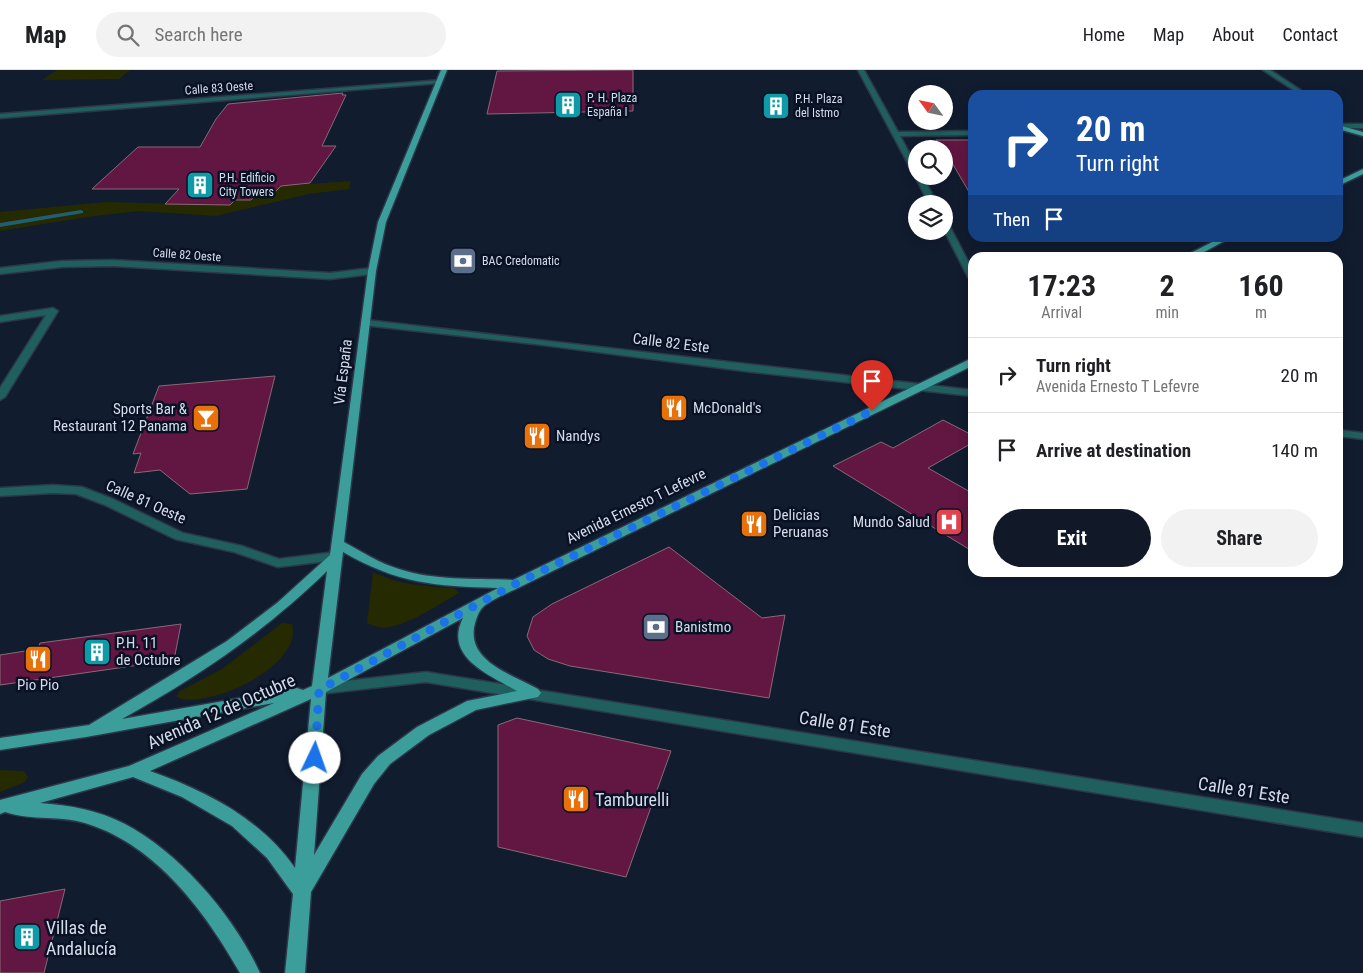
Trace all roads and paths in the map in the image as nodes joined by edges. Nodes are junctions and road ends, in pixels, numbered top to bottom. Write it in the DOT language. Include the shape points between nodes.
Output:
graph roads {
  1 [pos="444,70"];
  2 [pos="861,70"];
  3 [pos="1266,70"];
  4 [pos="440,81"];
  5 [pos="1297,90"];
  6 [pos="0,116"];
  7 [pos="1343,119"];
  8 [pos="1343,126"];
  9 [pos="1354,126"];
  10 [pos="1363,126"];
  11 [pos="1343,128"];
  12 [pos="968,132"];
  13 [pos="896,134"];
  14 [pos="1363,134"];
  15 [pos="908,156"];
  16 [pos="1363,171"];
  17 [pos="1343,181"];
  18 [pos="953,240"];
  19 [pos="1218,242"];
  20 [pos="1197,252"];
  21 [pos="968,269"];
  22 [pos="0,271"];
  23 [pos="372,271"];
  24 [pos="0,319"];
  25 [pos="366,323"];
  26 [pos="968,364"];
  27 [pos="924,386"];
  28 [pos="968,392"];
  29 [pos="0,397"];
  30 [pos="1343,434"];
  31 [pos="1363,436"];
  32 [pos="0,492"];
  33 [pos="336,550"];
  34 [pos="515,584"];
  35 [pos="477,604"];
  36 [pos="319,690"];
  37 [pos="534,693"];
  38 [pos="86,732"];
  39 [pos="0,744"];
  40 [pos="133,771"];
  41 [pos="1,807"];
  42 [pos="1363,830"];
  43 [pos="302,891"];
  44 [pos="250,973"];
  45 [pos="295,973"];
  1 -- 4 [label="main road, Vía España"];
  2 -- 13 [label="street"];
  3 -- 5 [label="street"];
  4 -- 6 [label="street, Calle 83 Oeste"];
  4 -- 23 [label="main road, Vía España" via="382,222"];
  7 -- 9 [label="street"];
  8 -- 9 [label="street"];
  9 -- 10 [label="street"];
  11 -- 14 [label="main road"];
  12 -- 13 [label="street"];
  13 -- 15 [label="street"];
  16 -- 17 [label="main road"];
  18 -- 21 [label="street"];
  19 -- 20 [label="main road"];
  22 -- 23 [label="street, Calle 82 Oeste" via="62,264 113,263 330,276"];
  23 -- 25 [label="main road, Vía España"];
  24 -- 29 [label="street" via="53,311"];
  25 -- 27 [label="street, Calle 82 Este"];
  25 -- 33 [label="main road, Vía España"];
  26 -- 27 [label="main road, Avenida Ernesto T Lefevre"];
  27 -- 28 [label="street, Calle 82 Este"];
  27 -- 34 [label="main road, Avenida Ernesto T Lefevre"];
  30 -- 31 [label="street"];
  32 -- 33 [label="street, Calle 81 Oeste" via="78,490 179,536 237,549 278,563"];
  33 -- 34 [label="main road" via="399,574"];
  33 -- 36 [label="main road, Vía España"];
  33 -- 38 [label="main road" via="274,613 236,642 185,676"];
  34 -- 35 [label="main road, Avenida Ernesto T Lefevre"];
  35 -- 36 [label="main road, Avenida Ernesto T Lefevre"];
  35 -- 37 [label="main road" via="465,630 471,655 490,671 512,679"];
  36 -- 37 [label="street, Calle 81 Este" via="426,677"];
  36 -- 38 [label="main road, Avenida 12 de Octubre"];
  36 -- 40 [label="main road, Avenida 12 de Octubre"];
  36 -- 43 [label="main road, Vía España"];
  37 -- 42 [label="street, Calle 81 Este"];
  37 -- 43 [label="main road" via="472,706 423,731 384,760 353,801"];
  38 -- 39 [label="main road, Avenida 12 de Octubre"];
  40 -- 41 [label="main road, Avenida 12 de Octubre"];
  40 -- 43 [label="main road" via="184,788 230,814 269,848"];
  41 -- 44 [label="main road" via="91,818 133,836 188,884"];
  43 -- 45 [label="main road, Vía España"];
}
